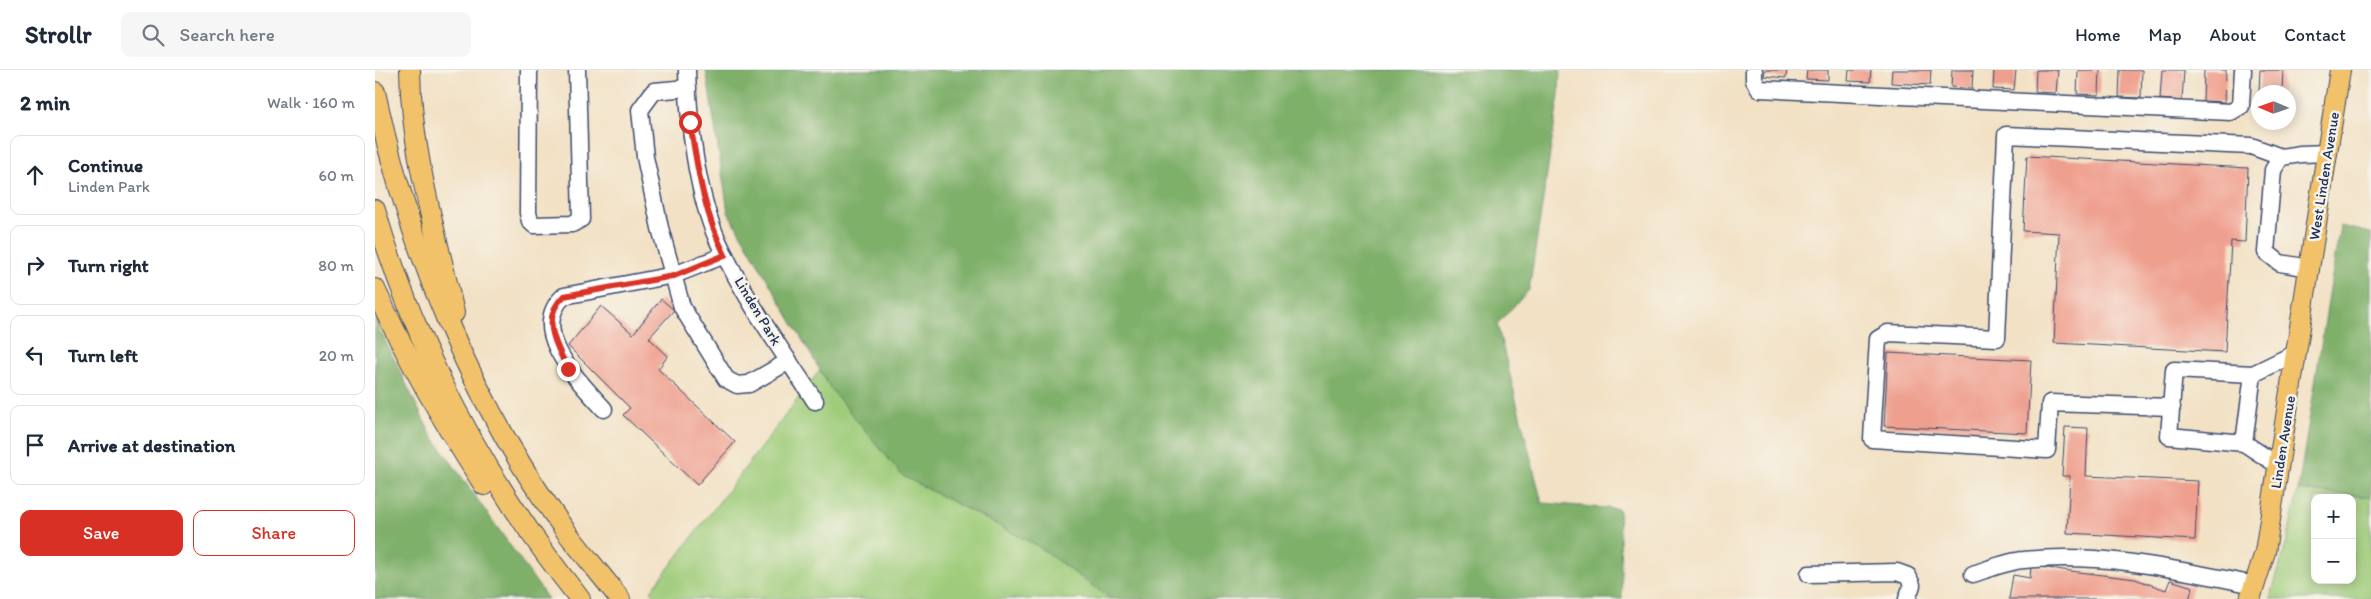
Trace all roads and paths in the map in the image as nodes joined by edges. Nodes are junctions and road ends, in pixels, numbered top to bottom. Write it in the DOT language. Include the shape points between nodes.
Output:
graph roads {
  1 [pos="410,70"];
  2 [pos="529,70"];
  3 [pos="577,70"];
  4 [pos="687,70"];
  5 [pos="1754,70"];
  6 [pos="2243,70"];
  7 [pos="2340,70"];
  8 [pos="688,88"];
  9 [pos="375,92"];
  10 [pos="2327,153"];
  11 [pos="2281,158"];
  12 [pos="375,210"];
  13 [pos="725,255"];
  14 [pos="2309,275"];
  15 [pos="674,276"];
  16 [pos="375,288"];
  17 [pos="2296,353"];
  18 [pos="463,354"];
  19 [pos="789,361"];
  20 [pos="2253,374"];
  21 [pos="815,401"];
  22 [pos="2171,408"];
  23 [pos="604,409"];
  24 [pos="2244,443"];
  25 [pos="2279,466"];
  26 [pos="551,562"];
  27 [pos="1809,574"];
  28 [pos="1973,574"];
  29 [pos="2252,592"];
  30 [pos="581,599"];
  31 [pos="621,599"];
  32 [pos="1907,599"];
  1 -- 18 [label="main road" via="411,106 423,184"];
  2 -- 3 [label="street" via="528,213 534,226 572,224 581,219"];
  4 -- 8 [label="street, Linden Park"];
  5 -- 6 [label="street" via="1754,80 1759,89 2231,112 2241,106"];
  7 -- 10 [label="main road, West Linden Avenue"];
  8 -- 13 [label="street, Linden Park" via="698,172 717,240"];
  8 -- 15 [label="street" via="654,91 640,110 645,157"];
  9 -- 18 [label="main road" via="404,208 433,288"];
  10 -- 11 [label="street"];
  10 -- 14 [label="main road, West Linden Avenue"];
  11 -- 14 [label="street" via="2273,170 2267,252 2280,263"];
  11 -- 22 [label="street" via="2251,146 2006,135 1997,338 1888,333 1878,339 1872,439 2047,450 2050,403"];
  12 -- 26 [label="main road" via="408,308 446,391 490,471"];
  13 -- 15 [label="street"];
  13 -- 19 [label="street, Linden Park" via="748,298"];
  14 -- 17 [label="main road, Linden Avenue"];
  15 -- 19 [label="street" via="683,307 726,379 737,385 749,384"];
  15 -- 23 [label="street" via="564,296 557,303 551,316 553,340 568,369"];
  16 -- 26 [label="main road" via="395,333 453,438 499,509"];
  17 -- 20 [label="street"];
  17 -- 25 [label="main road, Linden Avenue"];
  18 -- 31 [label="main road" via="521,461 568,532"];
  19 -- 21 [label="street, Linden Park"];
  20 -- 22 [label="street" via="2174,370"];
  20 -- 24 [label="street"];
  22 -- 24 [label="street" via="2169,436"];
  24 -- 25 [label="street"];
  25 -- 29 [label="main road, Linden Avenue" via="2265,552"];
  26 -- 30 [label="main road"];
  27 -- 32 [label="street" via="1897,572 1909,576 1912,585"];
  28 -- 29 [label="street" via="2023,560 2086,558 2153,565"];
}
